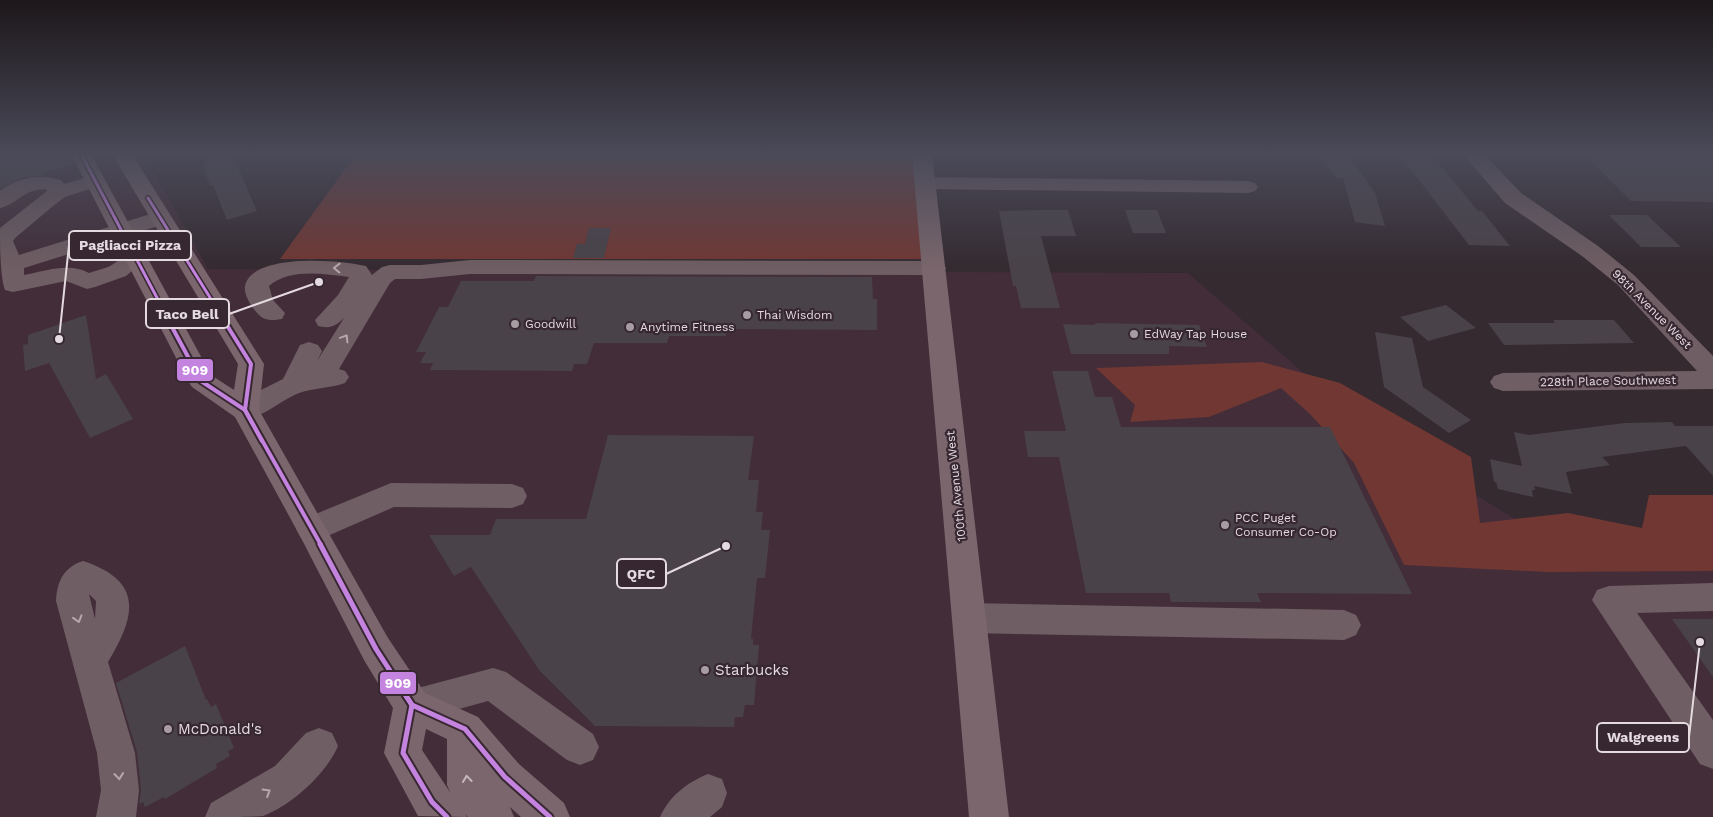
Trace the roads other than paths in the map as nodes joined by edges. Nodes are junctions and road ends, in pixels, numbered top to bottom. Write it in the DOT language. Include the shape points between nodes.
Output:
graph roads {
  1 [pos="14,192"];
  2 [pos="61,192"];
  3 [pos="100,192"];
  4 [pos="145,192"];
  5 [pos="927,192"];
  6 [pos="1507,192"];
  7 [pos="58,193"];
  8 [pos="0,202"];
  9 [pos="0,210"];
  10 [pos="34,211"];
  11 [pos="160,218"];
  12 [pos="120,230"];
  13 [pos="135,258"];
  14 [pos="6,266"];
  15 [pos="934,268"];
  16 [pos="148,283"];
  17 [pos="86,288"];
  18 [pos="273,313"];
  19 [pos="327,320"];
  20 [pos="309,351"];
  21 [pos="1713,372"];
  22 [pos="1713,380"];
  23 [pos="1503,382"];
  24 [pos="293,384"];
  25 [pos="245,410"];
  26 [pos="512,496"];
  27 [pos="312,529"];
  28 [pos="83,574"];
  29 [pos="1713,597"];
  30 [pos="969,618"];
  31 [pos="1344,625"];
  32 [pos="412,705"];
  33 [pos="465,729"];
  34 [pos="319,746"];
  35 [pos="580,747"];
  36 [pos="1713,751"];
  37 [pos="116,817"];
  38 [pos="225,817"];
  39 [pos="447,817"];
  40 [pos="494,817"];
  41 [pos="550,817"];
  42 [pos="989,817"];
  1 -- 8 [label="street"];
  2 -- 7 [label="street"];
  3 -- 12 [label="main road"];
  4 -- 11 [label="main road"];
  5 -- 15 [label="main road, 100th Avenue West"];
  6 -- 21 [label="street, 98th Avenue West" via="1626,280"];
  7 -- 10 [label="street"];
  9 -- 10 [label="street"];
  10 -- 14 [label="street" via="1,240"];
  11 -- 12 [label="street"];
  11 -- 25 [label="main road" via="251,364"];
  12 -- 13 [label="main road"];
  12 -- 14 [label="street"];
  13 -- 16 [label="main road"];
  13 -- 17 [label="street"];
  14 -- 17 [label="street" via="13,285 66,274 75,276"];
  24 -- 15 [label="street, one-way" via="331,378 383,275 390,272 470,267"];
  15 -- 30 [label="main road, 100th Avenue West"];
  16 -- 17 [label="street"];
  16 -- 25 [label="main road" via="201,381"];
  19 -- 18 [label="street, one-way" via="346,304 361,277 358,271 343,268 283,269 271,273 257,285 257,291 264,307"];
  20 -- 24 [label="street"];
  22 -- 23 [label="street, 228th Place Southwest"];
  24 -- 25 [label="street"];
  25 -- 27 [label="main road"];
  26 -- 27 [label="street" via="391,494"];
  27 -- 32 [label="main road" via="376,650"];
  28 -- 37 [label="street, one-way" via="73,588 72,601 116,753 120,790"];
  29 -- 36 [label="street" via="1609,600"];
  30 -- 31 [label="street"];
  30 -- 42 [label="main road, 100th Avenue West"];
  32 -- 33 [label="main road"];
  32 -- 35 [label="street" via="493,684"];
  32 -- 39 [label="main road" via="403,753 432,802"];
  40 -- 33 [label="main road, one-way" via="466,785"];
  33 -- 41 [label="main road" via="505,777"];
  38 -- 34 [label="street, one-way" via="289,778"];
}
